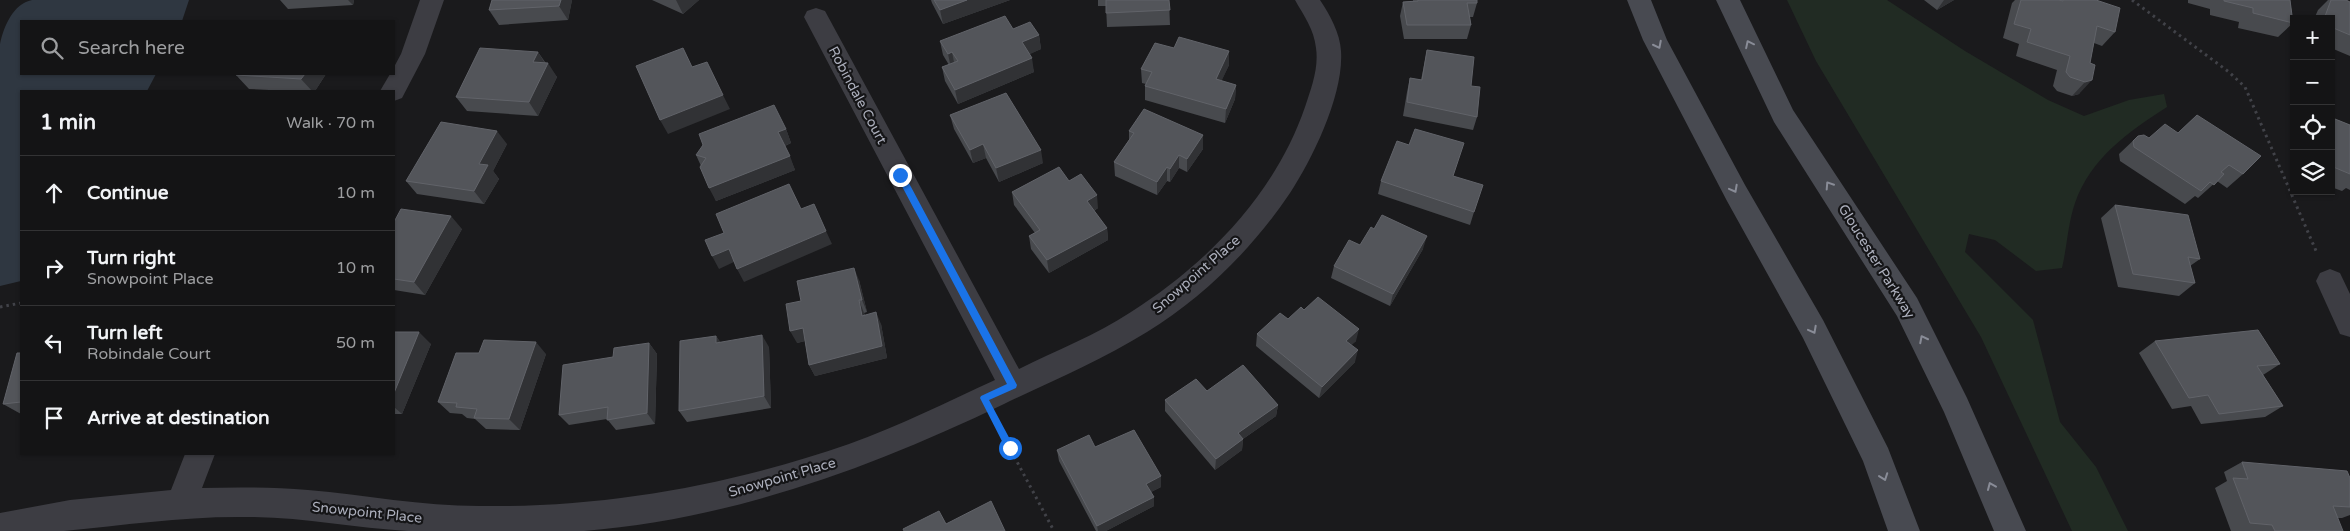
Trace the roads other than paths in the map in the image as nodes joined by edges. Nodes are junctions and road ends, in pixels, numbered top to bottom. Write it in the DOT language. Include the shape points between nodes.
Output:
graph roads {
  1 [pos="432,0"];
  2 [pos="1307,0"];
  3 [pos="1639,0"];
  4 [pos="1728,0"];
  5 [pos="816,16"];
  6 [pos="394,90"];
  7 [pos="2330,281"];
  8 [pos="2350,325"];
  9 [pos="1013,385"];
  10 [pos="200,455"];
  11 [pos="181,503"];
  12 [pos="0,528"];
  13 [pos="1904,531"];
  14 [pos="2010,531"];
  1 -- 6 [label="street" via="412,54"];
  2 -- 9 [label="street, Snowpoint Place" via="1320,16 1329,51 1325,80 1306,138 1274,195 1254,222 1222,256 1141,321"];
  3 -- 13 [label="main road, one-way" via="1655,40 1813,329 1877,458"];
  14 -- 4 [label="main road, Gloucester Parkway, one-way" via="1957,407 1907,307 1783,115"];
  5 -- 9 [label="street, Robindale Court"];
  7 -- 8 [label="street"];
  9 -- 11 [label="street, Snowpoint Place" via="905,436 825,466 732,492 638,510 558,519 478,521 285,503"];
  10 -- 11 [label="street"];
  11 -- 12 [label="street, Snowpoint Place" via="110,509"];
}
